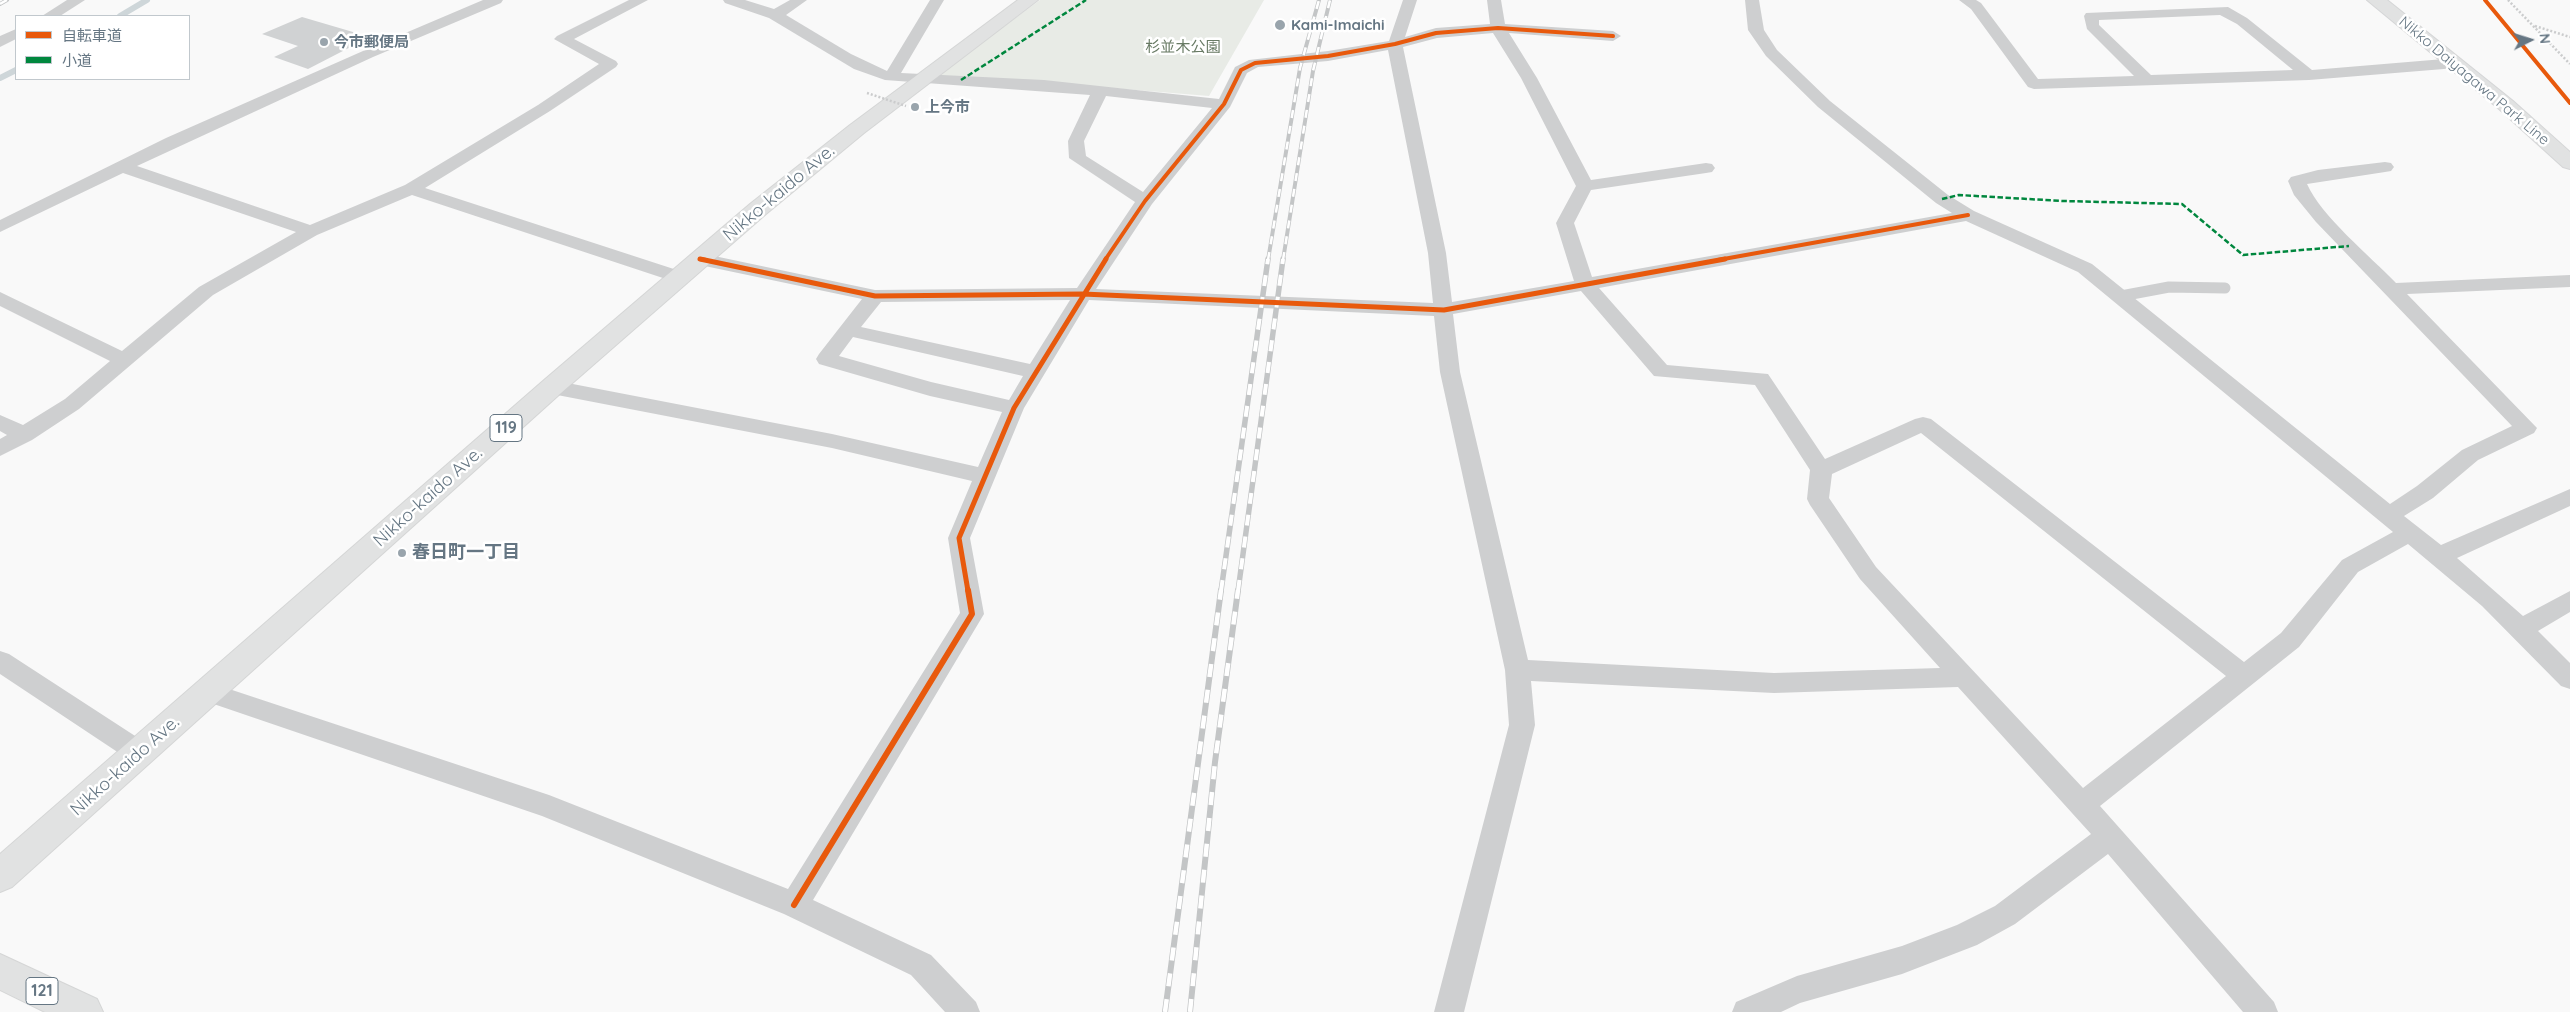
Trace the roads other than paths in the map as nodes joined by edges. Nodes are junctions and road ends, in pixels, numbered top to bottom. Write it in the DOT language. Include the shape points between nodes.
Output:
graph roads {
  1 [pos="78,0"];
  2 [pos="496,0"];
  3 [pos="641,0"];
  4 [pos="730,0"];
  5 [pos="800,0"];
  6 [pos="937,0"];
  7 [pos="1029,0"];
  8 [pos="1410,0"];
  9 [pos="1494,0"];
  10 [pos="1752,0"];
  11 [pos="1966,0"];
  12 [pos="2376,0"];
  13 [pos="50,15"];
  14 [pos="775,15"];
  15 [pos="1498,28"];
  16 [pos="15,34"];
  17 [pos="1613,36"];
  18 [pos="0,42"];
  19 [pos="1394,44"];
  20 [pos="2456,63"];
  21 [pos="2309,75"];
  22 [pos="891,77"];
  23 [pos="922,80"];
  24 [pos="2146,80"];
  25 [pos="1100,91"];
  26 [pos="1224,104"];
  27 [pos="2570,163"];
  28 [pos="2385,166"];
  29 [pos="122,167"];
  30 [pos="1706,168"];
  31 [pos="1585,186"];
  32 [pos="412,189"];
  33 [pos="1145,201"];
  34 [pos="1968,215"];
  35 [pos="0,227"];
  36 [pos="311,231"];
  37 [pos="700,259"];
  38 [pos="679,277"];
  39 [pos="2570,281"];
  40 [pos="1584,283"];
  41 [pos="2224,288"];
  42 [pos="2389,289"];
  43 [pos="1083,294"];
  44 [pos="875,296"];
  45 [pos="2121,296"];
  46 [pos="0,298"];
  47 [pos="1444,310"];
  48 [pos="848,330"];
  49 [pos="125,360"];
  50 [pos="1036,372"];
  51 [pos="552,387"];
  52 [pos="1014,408"];
  53 [pos="0,422"];
  54 [pos="24,435"];
  55 [pos="0,449"];
  56 [pos="1821,470"];
  57 [pos="986,476"];
  58 [pos="2570,497"];
  59 [pos="2389,515"];
  60 [pos="2408,534"];
  61 [pos="2439,556"];
  62 [pos="2570,600"];
  63 [pos="2523,628"];
  64 [pos="0,660"];
  65 [pos="1518,670"];
  66 [pos="2243,675"];
  67 [pos="1963,677"];
  68 [pos="2570,678"];
  69 [pos="208,692"];
  70 [pos="140,753"];
  71 [pos="2081,805"];
  72 [pos="2110,836"];
  73 [pos="0,876"];
  74 [pos="794,905"];
  75 [pos="0,971"];
  76 [pos="84,1012"];
  77 [pos="965,1012"];
  78 [pos="1449,1012"];
  79 [pos="1747,1012"];
  80 [pos="2263,1012"];
  1 -- 13 [label="street"];
  2 -- 29 [label="street" via="368,54"];
  3 -- 32 [label="street" via="562,39 610,64"];
  4 -- 14 [label="street"];
  5 -- 14 [label="street"];
  6 -- 22 [label="street"];
  7 -- 23 [label="main road, Nikko-kaido Ave. / 119"];
  8 -- 19 [label="street"];
  9 -- 15 [label="street"];
  10 -- 34 [label="street" via="1756,30 1771,53 1824,104 1942,199"];
  11 -- 24 [label="street" via="1976,6 2034,84"];
  12 -- 20 [label="main road, Nikko Daiyagawa Park Line"];
  14 -- 22 [label="street" via="856,65"];
  15 -- 17 [label="street"];
  15 -- 19 [label="street" via="1436,34"];
  15 -- 31 [label="street" via="1529,78"];
  16 -- 18 [label="street"];
  19 -- 26 [label="street" via="1328,56 1255,63 1241,70"];
  19 -- 47 [label="street" via="1437,253"];
  20 -- 21 [label="street"];
  20 -- 27 [label="main road, Nikko Daiyagawa Park Line"];
  21 -- 24 [label="street"];
  21 -- 24 [label="street" via="2224,10 2091,16 2092,26"];
  22 -- 23 [label="street"];
  23 -- 25 [label="street"];
  23 -- 37 [label="main road, Nikko-kaido Ave. / 119" via="856,129"];
  25 -- 26 [label="street"];
  25 -- 33 [label="street" via="1076,141 1078,158"];
  26 -- 33 [label="street"];
  28 -- 42 [label="street" via="2318,175 2298,181 2303,195"];
  29 -- 35 [label="street"];
  29 -- 36 [label="street"];
  30 -- 31 [label="street"];
  31 -- 40 [label="street" via="1565,223"];
  32 -- 36 [label="street"];
  32 -- 38 [label="street"];
  33 -- 43 [label="street"];
  34 -- 40 [label="street"];
  34 -- 45 [label="street" via="2085,268"];
  36 -- 49 [label="street" via="206,291"];
  37 -- 38 [label="main road, Nikko-kaido Ave. / 119"];
  37 -- 44 [label="street"];
  38 -- 51 [label="main road, Nikko-kaido Ave. / 119"];
  39 -- 42 [label="street"];
  40 -- 47 [label="street"];
  40 -- 56 [label="street" via="1661,371 1761,379"];
  41 -- 45 [label="lane" via="2169,287"];
  42 -- 59 [label="street" via="2526,428 2470,455 2425,492"];
  43 -- 44 [label="street"];
  43 -- 47 [label="street"];
  43 -- 50 [label="street"];
  44 -- 48 [label="street"];
  45 -- 59 [label="street"];
  46 -- 49 [label="street"];
  47 -- 65 [label="street" via="1450,372"];
  48 -- 50 [label="street"];
  48 -- 52 [label="street" via="826,359 930,389"];
  49 -- 54 [label="street" via="72,404"];
  50 -- 52 [label="street"];
  51 -- 57 [label="street"];
  51 -- 69 [label="main road, Nikko-kaido Ave. / 119"];
  52 -- 57 [label="street"];
  53 -- 54 [label="street"];
  54 -- 55 [label="street"];
  56 -- 66 [label="street" via="1923,424"];
  56 -- 67 [label="street" via="1818,499 1868,573"];
  57 -- 74 [label="street" via="959,538 972,614"];
  58 -- 61 [label="street"];
  59 -- 60 [label="street"];
  60 -- 61 [label="street"];
  60 -- 66 [label="street" via="2350,566 2290,640"];
  61 -- 63 [label="street"];
  62 -- 63 [label="street"];
  63 -- 68 [label="street"];
  64 -- 70 [label="street"];
  65 -- 67 [label="street" via="1774,683"];
  65 -- 78 [label="street" via="1522,725"];
  66 -- 71 [label="street"];
  67 -- 71 [label="street"];
  69 -- 70 [label="main road, Nikko-kaido Ave. / 119"];
  69 -- 74 [label="street" via="549,807"];
  70 -- 73 [label="main road, Nikko-kaido Ave. / 119"];
  71 -- 72 [label="street"];
  72 -- 79 [label="street" via="2005,915 1967,935 1902,960 1797,990"];
  72 -- 80 [label="street"];
  74 -- 77 [label="street" via="921,965"];
  75 -- 76 [label="main road, 121"];
}
